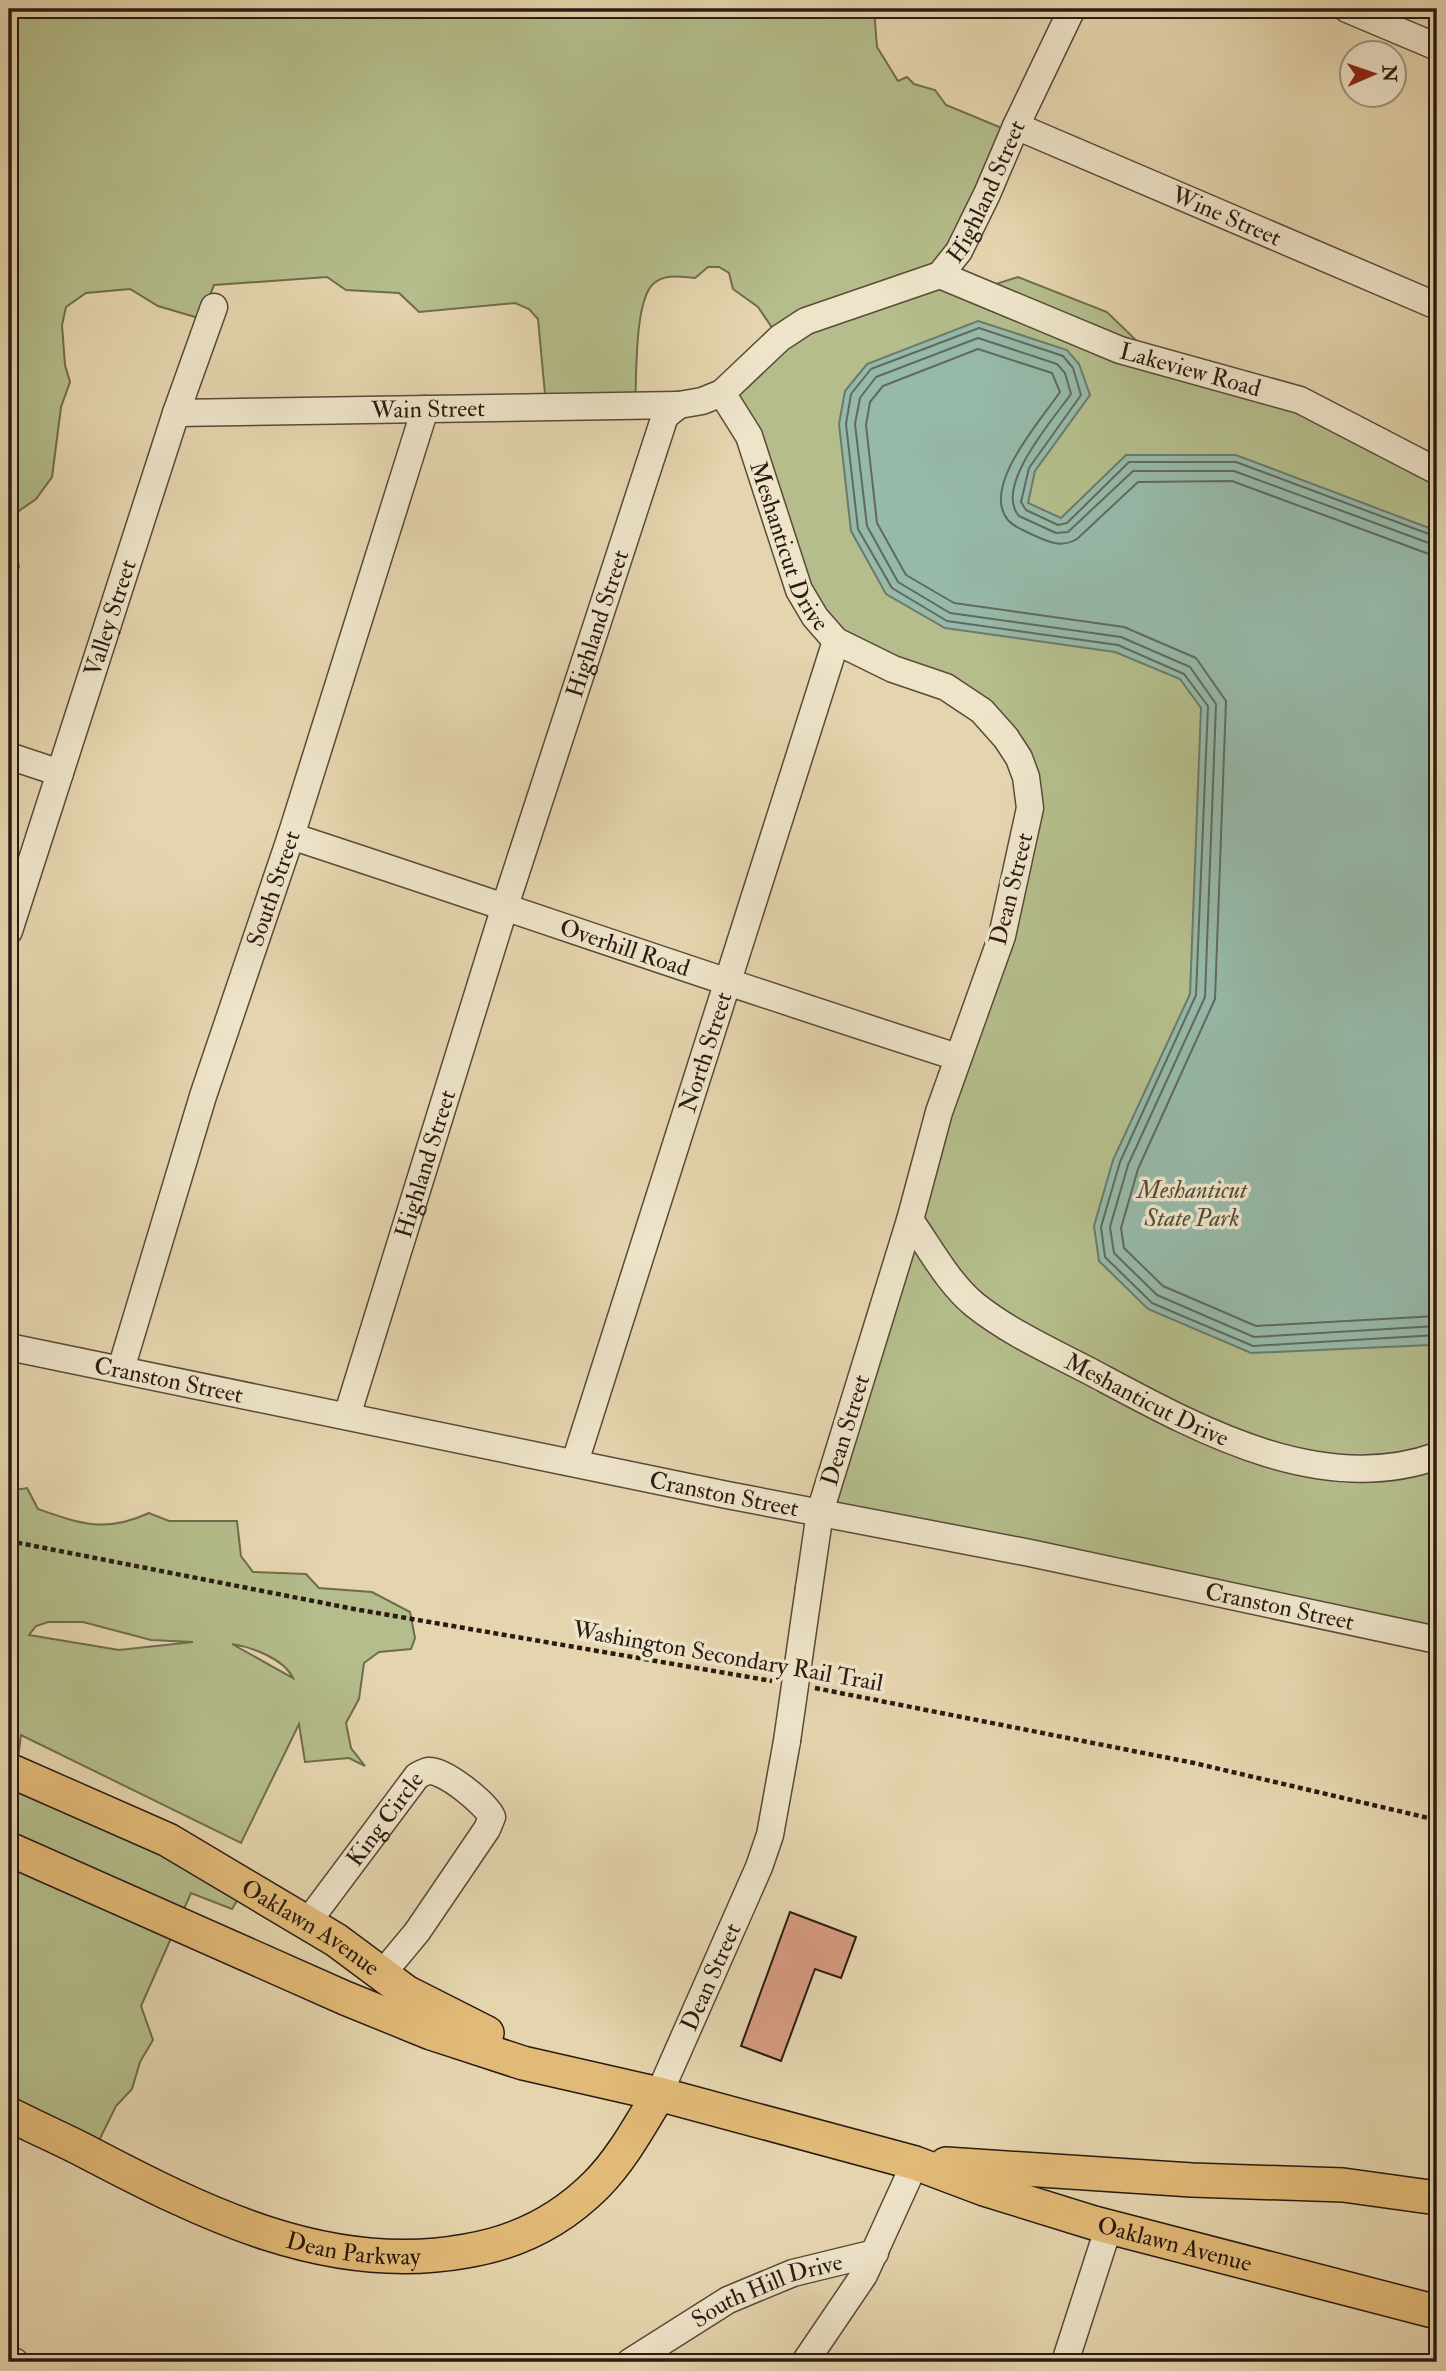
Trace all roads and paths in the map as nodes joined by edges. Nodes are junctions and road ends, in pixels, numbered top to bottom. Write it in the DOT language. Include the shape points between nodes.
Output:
graph roads {
  1 [pos="1072,9"];
  2 [pos="1347,9"];
  3 [pos="1437,47"];
  4 [pos="1016,126"];
  5 [pos="940,275"];
  6 [pos="1437,306"];
  7 [pos="214,307"];
  8 [pos="722,393"];
  9 [pos="678,405"];
  10 [pos="425,409"];
  11 [pos="176,413"];
  12 [pos="1437,471"];
  13 [pos="835,641"];
  14 [pos="9,756"];
  15 [pos="1021,764"];
  16 [pos="60,773"];
  17 [pos="291,836"];
  18 [pos="505,906"];
  19 [pos="9,930"];
  20 [pos="727,984"];
  21 [pos="957,1057"];
  22 [pos="910,1220"];
  23 [pos="9,1347"];
  24 [pos="121,1369"];
  25 [pos="347,1416"];
  26 [pos="1437,1456"];
  27 [pos="576,1462"];
  28 [pos="820,1512"];
  29 [pos="9,1541"];
  30 [pos="1437,1640"];
  31 [pos="774,1681"];
  32 [pos="812,1688"];
  33 [pos="9,1770"];
  34 [pos="1437,1820"];
  35 [pos="9,1849"];
  36 [pos="307,1923"];
  37 [pos="382,1974"];
  38 [pos="611,2085"];
  39 [pos="659,2094"];
  40 [pos="9,2114"];
  41 [pos="915,2164"];
  42 [pos="1437,2198"];
  43 [pos="1109,2226"];
  44 [pos="875,2253"];
  45 [pos="1437,2312"];
  46 [pos="9,2359"];
  47 [pos="15,2362"];
  48 [pos="630,2362"];
  49 [pos="805,2362"];
  50 [pos="1065,2362"];
  1 -- 4 [label="street, Highland Street"];
  2 -- 3 [label="street"];
  4 -- 5 [label="street, Highland Street" via="959,251"];
  4 -- 6 [label="street, Wine Street"];
  5 -- 8 [label="street, Highland Street" via="806,321 780,338"];
  5 -- 12 [label="street, Lakeview Road" via="1119,350 1300,400"];
  7 -- 11 [label="street, Valley Street"];
  8 -- 9 [label="street, Highland Street"];
  8 -- 13 [label="street, Meshanticut Drive" via="749,436 799,590"];
  9 -- 10 [label="street, Wain Street"];
  9 -- 18 [label="street, Highland Street" via="665,416"];
  10 -- 11 [label="street, Wain Street"];
  10 -- 17 [label="street, South Street"];
  11 -- 16 [label="street, Valley Street"];
  13 -- 15 [label="street, Meshanticut Drive" via="946,688 982,711"];
  13 -- 20 [label="street, North Street"];
  14 -- 16 [label="street"];
  15 -- 21 [label="street, Dean Street" via="1030,808 1027,824 1002,936"];
  16 -- 19 [label="street, Valley Street"];
  17 -- 18 [label="street, Overhill Road"];
  17 -- 24 [label="street, South Street" via="203,1096"];
  18 -- 20 [label="street, Overhill Road"];
  18 -- 25 [label="street, Highland Street"];
  20 -- 21 [label="street, Overhill Road"];
  20 -- 27 [label="street, North Street"];
  21 -- 22 [label="street, Dean Street"];
  22 -- 26 [label="street, Meshanticut Drive" via="975,1304 1063,1357 1219,1436 1282,1457 1338,1467 1386,1467"];
  22 -- 28 [label="street, Dean Street"];
  23 -- 24 [label="street, Cranston Street"];
  24 -- 25 [label="street, Cranston Street"];
  25 -- 27 [label="street, Cranston Street"];
  27 -- 28 [label="street, Cranston Street"];
  28 -- 30 [label="street, Cranston Street"];
  28 -- 39 [label="street, Dean Street, bridge" via="770,1835"];
  29 -- 31 [label="path, Washington Secondary Rail Trail" via="354,1609"];
  32 -- 34 [label="path, Washington Secondary Rail Trail" via="1194,1763"];
  33 -- 36 [label="main road, Oaklawn Avenue" via="168,1840"];
  35 -- 38 [label="main road, Oaklawn Avenue" via="431,2033"];
  36 -- 37 [label="main road, Oaklawn Avenue"];
  36 -- 37 [label="street, King Circle" via="417,1776 427,1771 438,1773 461,1788 488,1808 492,1817 487,1829"];
  37 -- 38 [label="main road, Oaklawn Avenue" via="468,2026"];
  38 -- 39 [label="main road, Oaklawn Avenue"];
  39 -- 40 [label="main road, Dean Parkway" via="595,2186 550,2221 498,2246 439,2256 383,2258 294,2242 200,2210"];
  39 -- 41 [label="main road, Oaklawn Avenue"];
  41 -- 42 [label="main road, Oaklawn Avenue" via="1343,2185"];
  41 -- 43 [label="main road, Oaklawn Avenue"];
  41 -- 44 [label="street"];
  43 -- 45 [label="main road, Oaklawn Avenue"];
  43 -- 50 [label="street"];
  44 -- 48 [label="street, South Hill Drive" via="793,2273 727,2300"];
  44 -- 49 [label="street"];
  46 -- 47 [label="street"];
}
